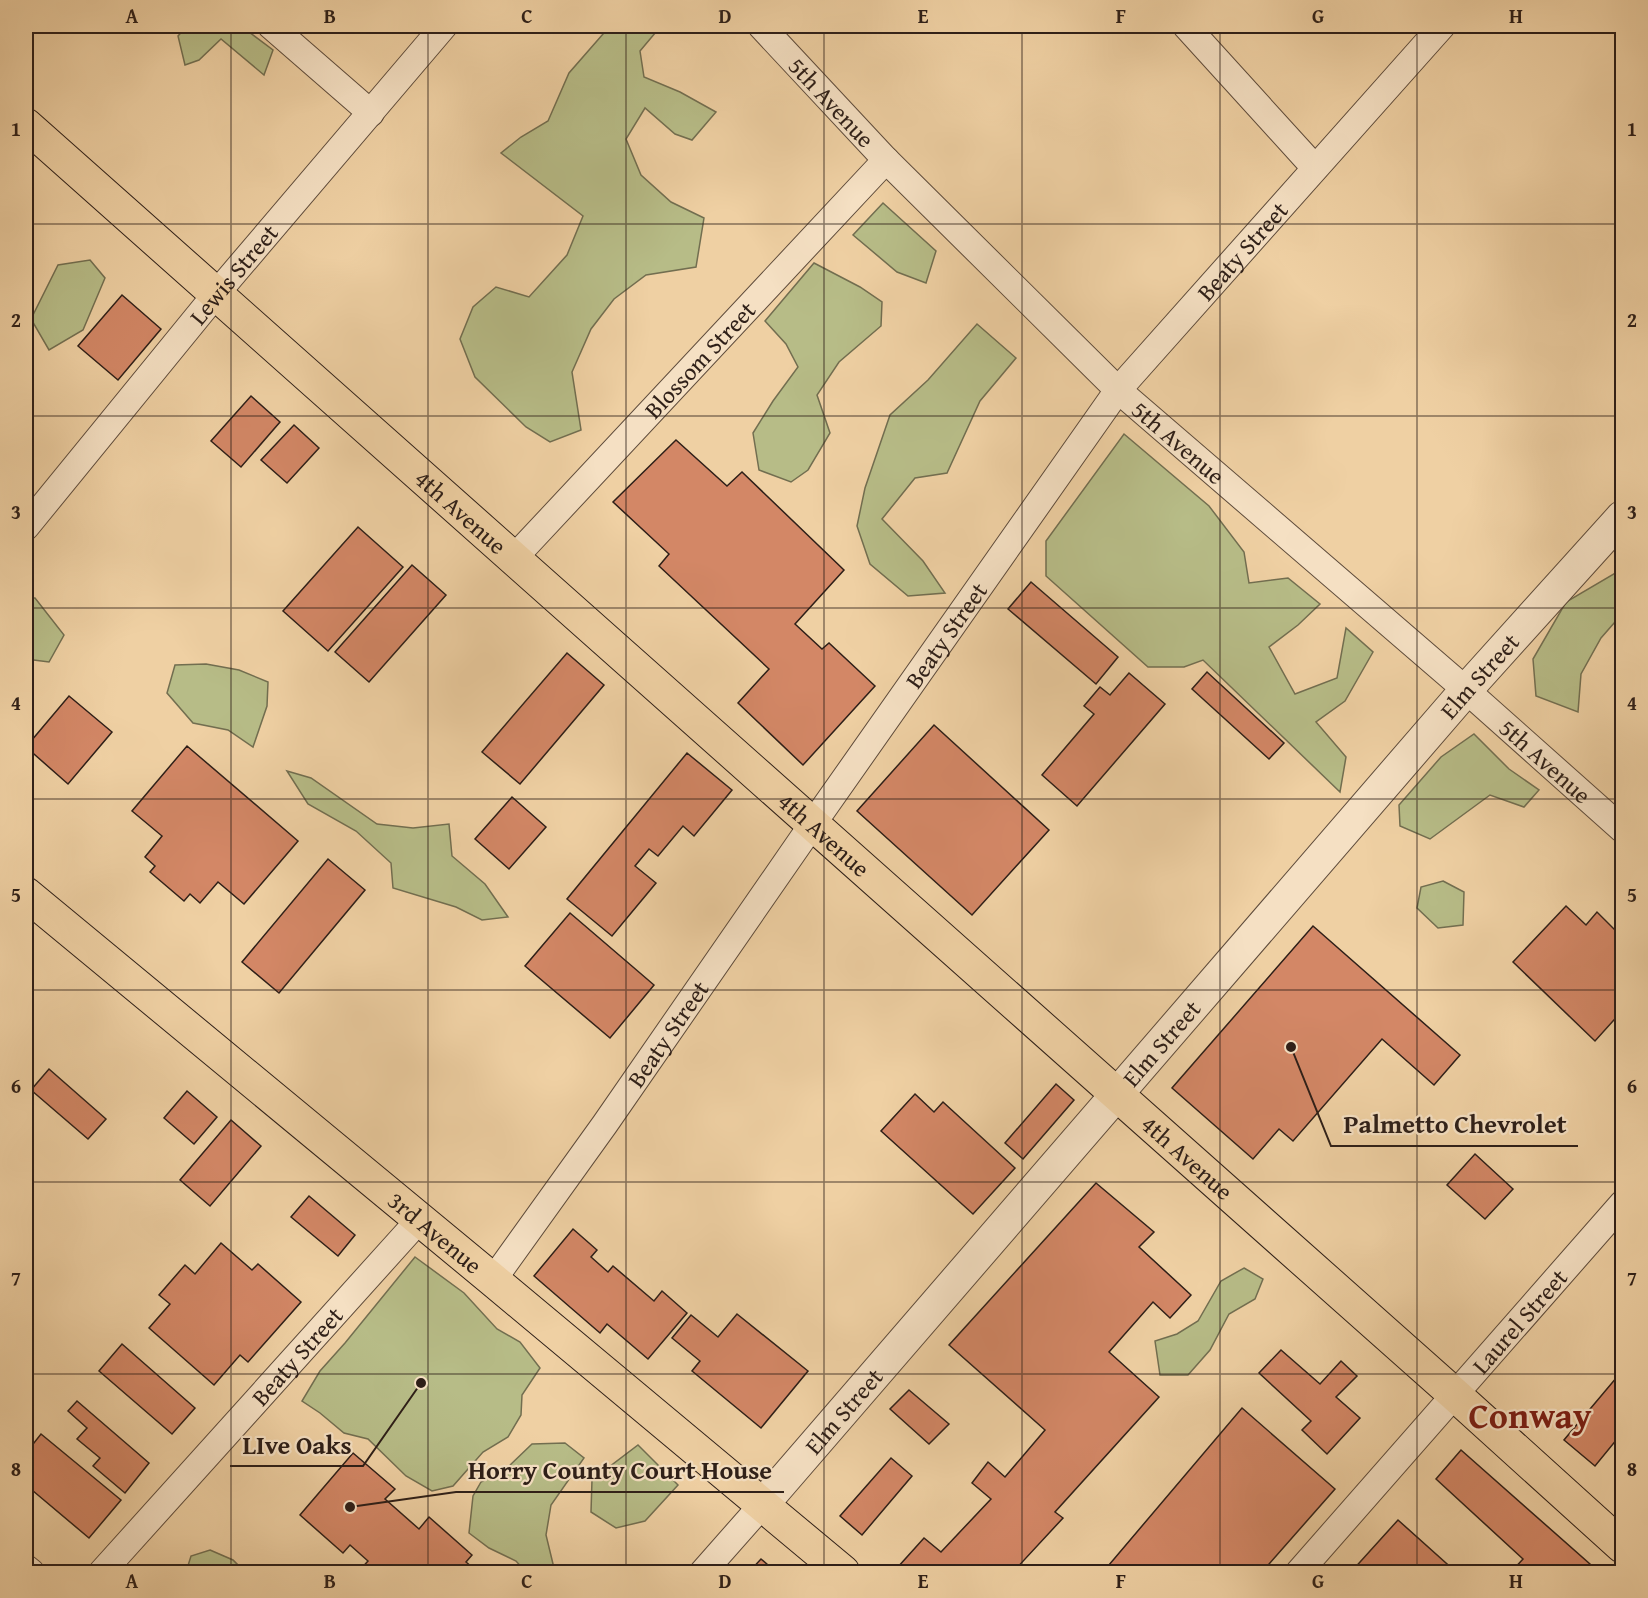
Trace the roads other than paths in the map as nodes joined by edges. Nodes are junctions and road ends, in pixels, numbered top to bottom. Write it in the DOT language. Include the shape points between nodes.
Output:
graph roads {
  1 [pos="271,26"];
  2 [pos="444,26"];
  3 [pos="761,26"];
  4 [pos="1185,26"];
  5 [pos="1442,26"];
  6 [pos="371,113"];
  7 [pos="26,125"];
  8 [pos="886,160"];
  9 [pos="1315,168"];
  10 [pos="216,294"];
  11 [pos="1118,390"];
  12 [pos="1623,517"];
  13 [pos="26,527"];
  14 [pos="513,559"];
  15 [pos="1466,690"];
  16 [pos="812,825"];
  17 [pos="1623,829"];
  18 [pos="26,894"];
  19 [pos="1116,1094"];
  20 [pos="1623,1204"];
  21 [pos="420,1219"];
  22 [pos="493,1280"];
  23 [pos="1454,1394"];
  24 [pos="763,1504"];
  25 [pos="1623,1546"];
  26 [pos="26,1568"];
  27 [pos="31,1572"];
  28 [pos="102,1572"];
  29 [pos="703,1572"];
  30 [pos="843,1572"];
  31 [pos="1299,1572"];
  1 -- 6 [label="street"];
  2 -- 6 [label="street, Lewis Street"];
  3 -- 8 [label="street, 5th Avenue"];
  4 -- 9 [label="street"];
  5 -- 9 [label="street, Beaty Street"];
  6 -- 10 [label="street, Lewis Street"];
  7 -- 10 [label="main road, 4th Avenue"];
  8 -- 11 [label="street, 5th Avenue"];
  8 -- 14 [label="street, Blossom Street"];
  9 -- 11 [label="street, Beaty Street"];
  10 -- 13 [label="street, Lewis Street"];
  10 -- 14 [label="main road, 4th Avenue"];
  11 -- 15 [label="street, 5th Avenue"];
  11 -- 16 [label="street, Beaty Street"];
  12 -- 15 [label="street, Elm Street"];
  14 -- 16 [label="main road, 4th Avenue"];
  15 -- 17 [label="street, 5th Avenue"];
  15 -- 19 [label="street, Elm Street"];
  16 -- 19 [label="main road, 4th Avenue"];
  16 -- 22 [label="street, Beaty Street"];
  18 -- 21 [label="main road, 3rd Avenue"];
  19 -- 23 [label="main road, 4th Avenue"];
  19 -- 24 [label="street, Elm Street"];
  20 -- 23 [label="street, Laurel Street"];
  21 -- 22 [label="main road, 3rd Avenue"];
  21 -- 28 [label="street, Beaty Street"];
  22 -- 24 [label="main road, 3rd Avenue"];
  23 -- 25 [label="main road, 4th Avenue"];
  23 -- 31 [label="street, Laurel Street"];
  24 -- 29 [label="street, Elm Street"];
  24 -- 30 [label="main road, 3rd Avenue"];
  26 -- 27 [label="street"];
}
